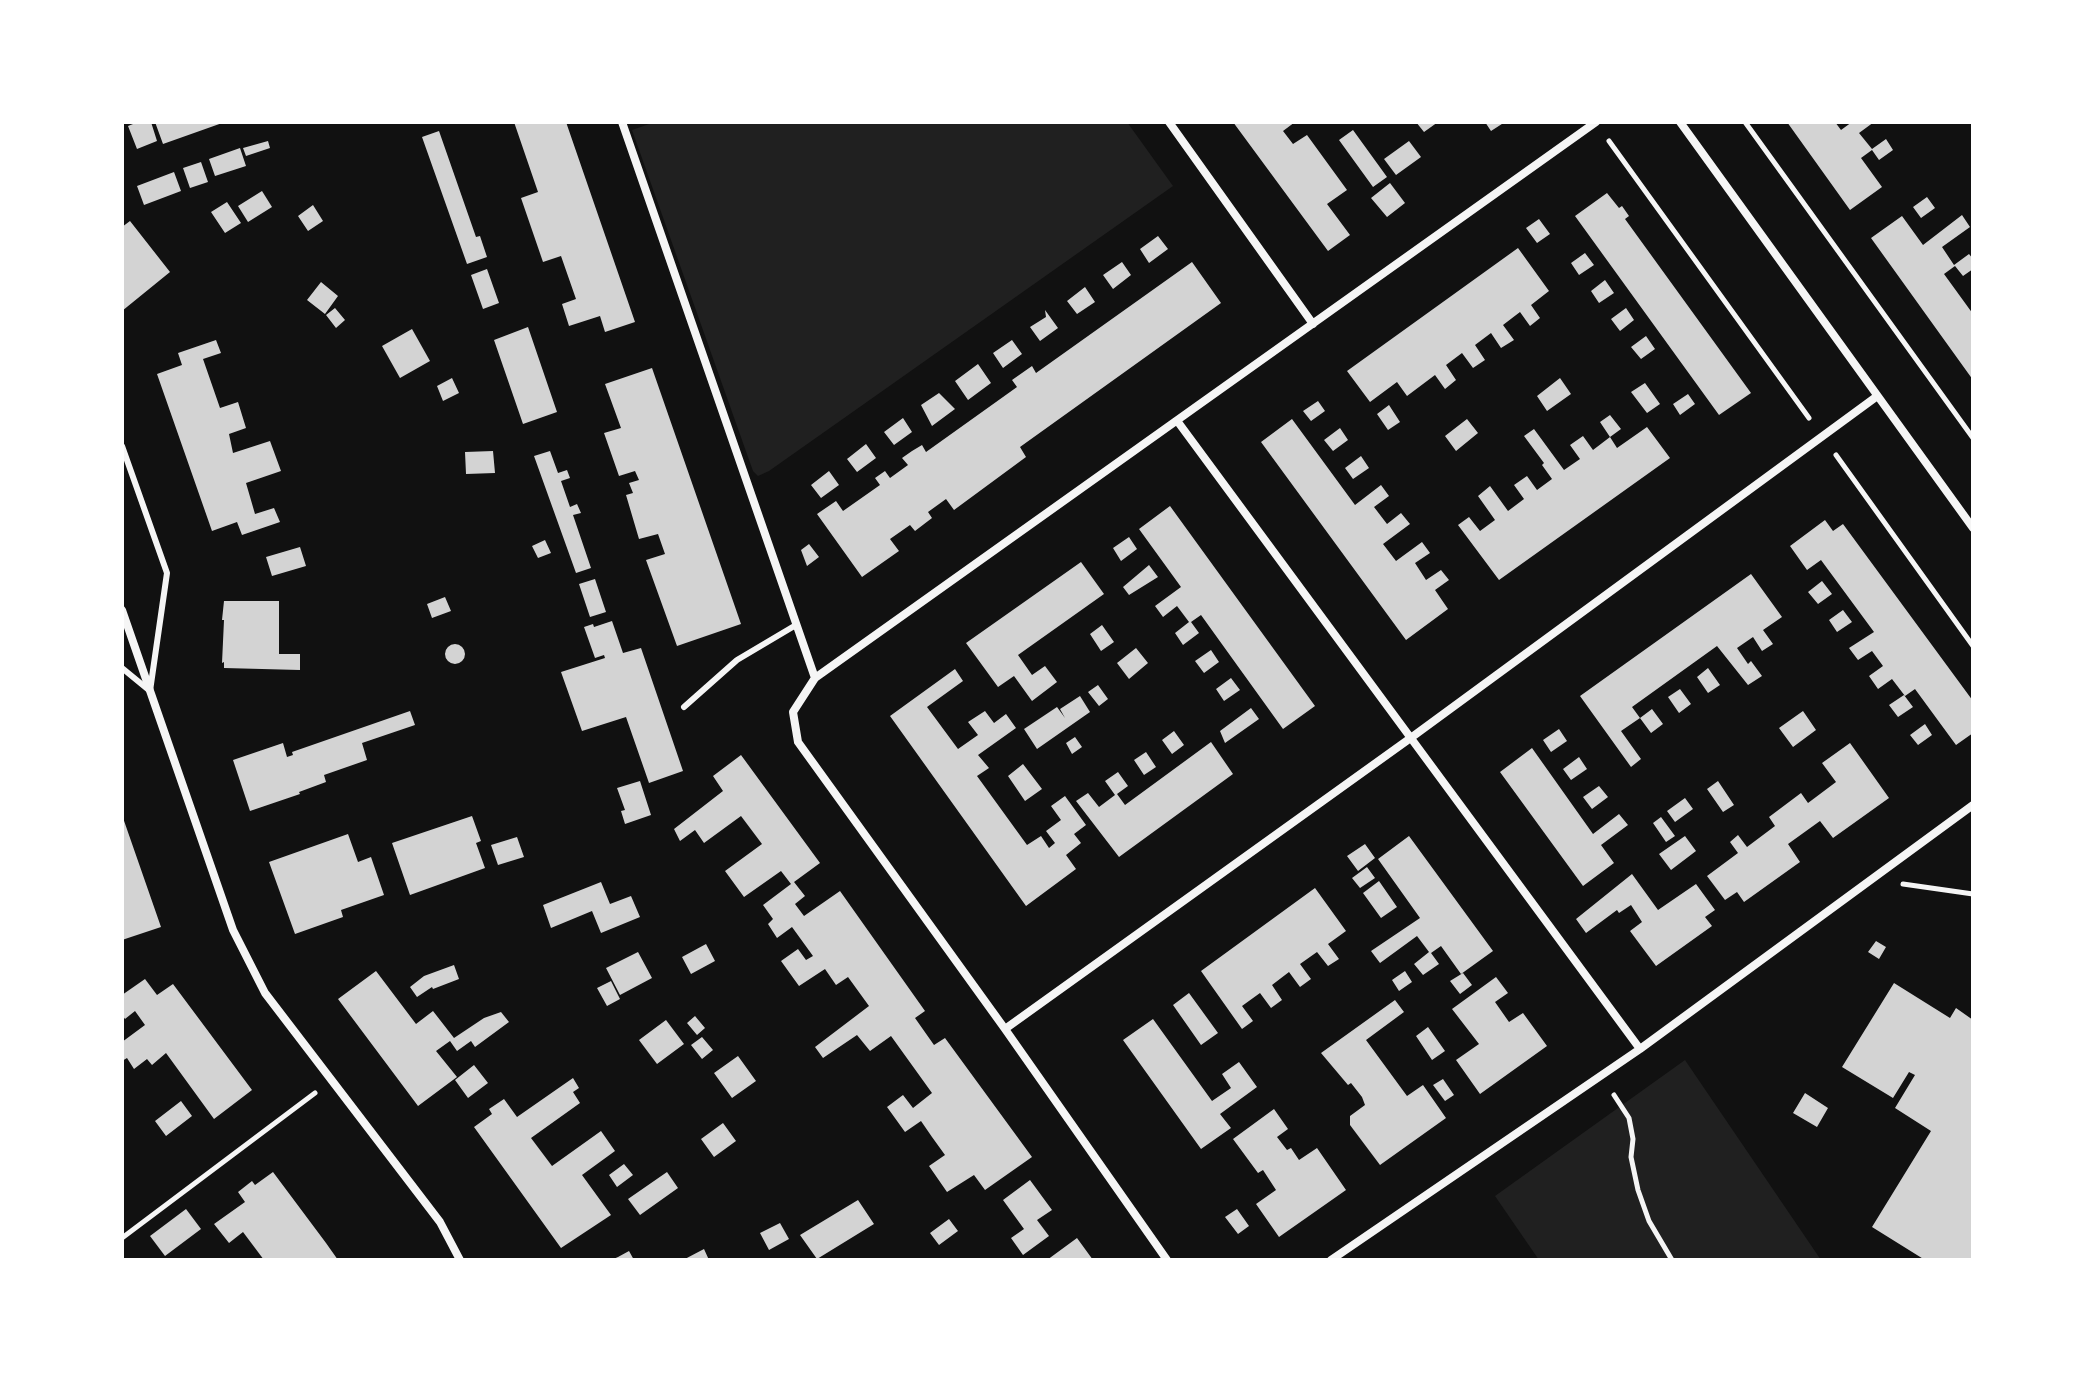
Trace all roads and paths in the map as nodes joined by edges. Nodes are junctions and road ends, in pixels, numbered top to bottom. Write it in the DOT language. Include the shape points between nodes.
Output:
graph roads {
  1 [pos="622,122"];
  2 [pos="1169,122"];
  3 [pos="1680,122"];
  4 [pos="1745,122"];
  5 [pos="1594,123"];
  6 [pos="1313,324"];
  7 [pos="1876,397"];
  8 [pos="1178,422"];
  9 [pos="1822,436"];
  10 [pos="1973,438"];
  11 [pos="122,446"];
  12 [pos="1973,528"];
  13 [pos="122,610"];
  14 [pos="796,625"];
  15 [pos="1973,646"];
  16 [pos="122,668"];
  17 [pos="815,678"];
  18 [pos="150,691"];
  19 [pos="684,707"];
  20 [pos="1412,737"];
  21 [pos="1973,805"];
  22 [pos="1870,880"];
  23 [pos="1973,894"];
  24 [pos="1005,1029"];
  25 [pos="1640,1049"];
  26 [pos="1603,1074"];
  27 [pos="332,1081"];
  28 [pos="122,1238"];
  29 [pos="460,1260"];
  30 [pos="1167,1260"];
  31 [pos="1331,1260"];
  32 [pos="1672,1260"];
  1 -- 14 [label="street"];
  2 -- 6 [label="street"];
  3 -- 7 [label="street"];
  4 -- 10 [label="path"];
  5 -- 6 [label="street"];
  5 -- 9 [label="path"];
  6 -- 8 [label="street"];
  7 -- 9 [label="street"];
  7 -- 12 [label="street"];
  8 -- 17 [label="street"];
  8 -- 20 [label="street"];
  9 -- 15 [label="path"];
  9 -- 20 [label="street"];
  11 -- 18 [label="lane" via="167,573"];
  13 -- 18 [label="street"];
  14 -- 17 [label="street"];
  14 -- 19 [label="lane" via="737,660"];
  16 -- 18 [label="lane"];
  17 -- 24 [label="street" via="793,712 798,742"];
  18 -- 27 [label="street" via="233,930 265,993"];
  20 -- 24 [label="street"];
  20 -- 25 [label="street"];
  21 -- 22 [label="street"];
  22 -- 23 [label="path"];
  22 -- 25 [label="street"];
  24 -- 30 [label="street"];
  25 -- 26 [label="street"];
  26 -- 31 [label="street"];
  26 -- 32 [label="path" via="1629,1118 1638,1190"];
  27 -- 28 [label="path"];
  27 -- 29 [label="street" via="440,1222"];
}
